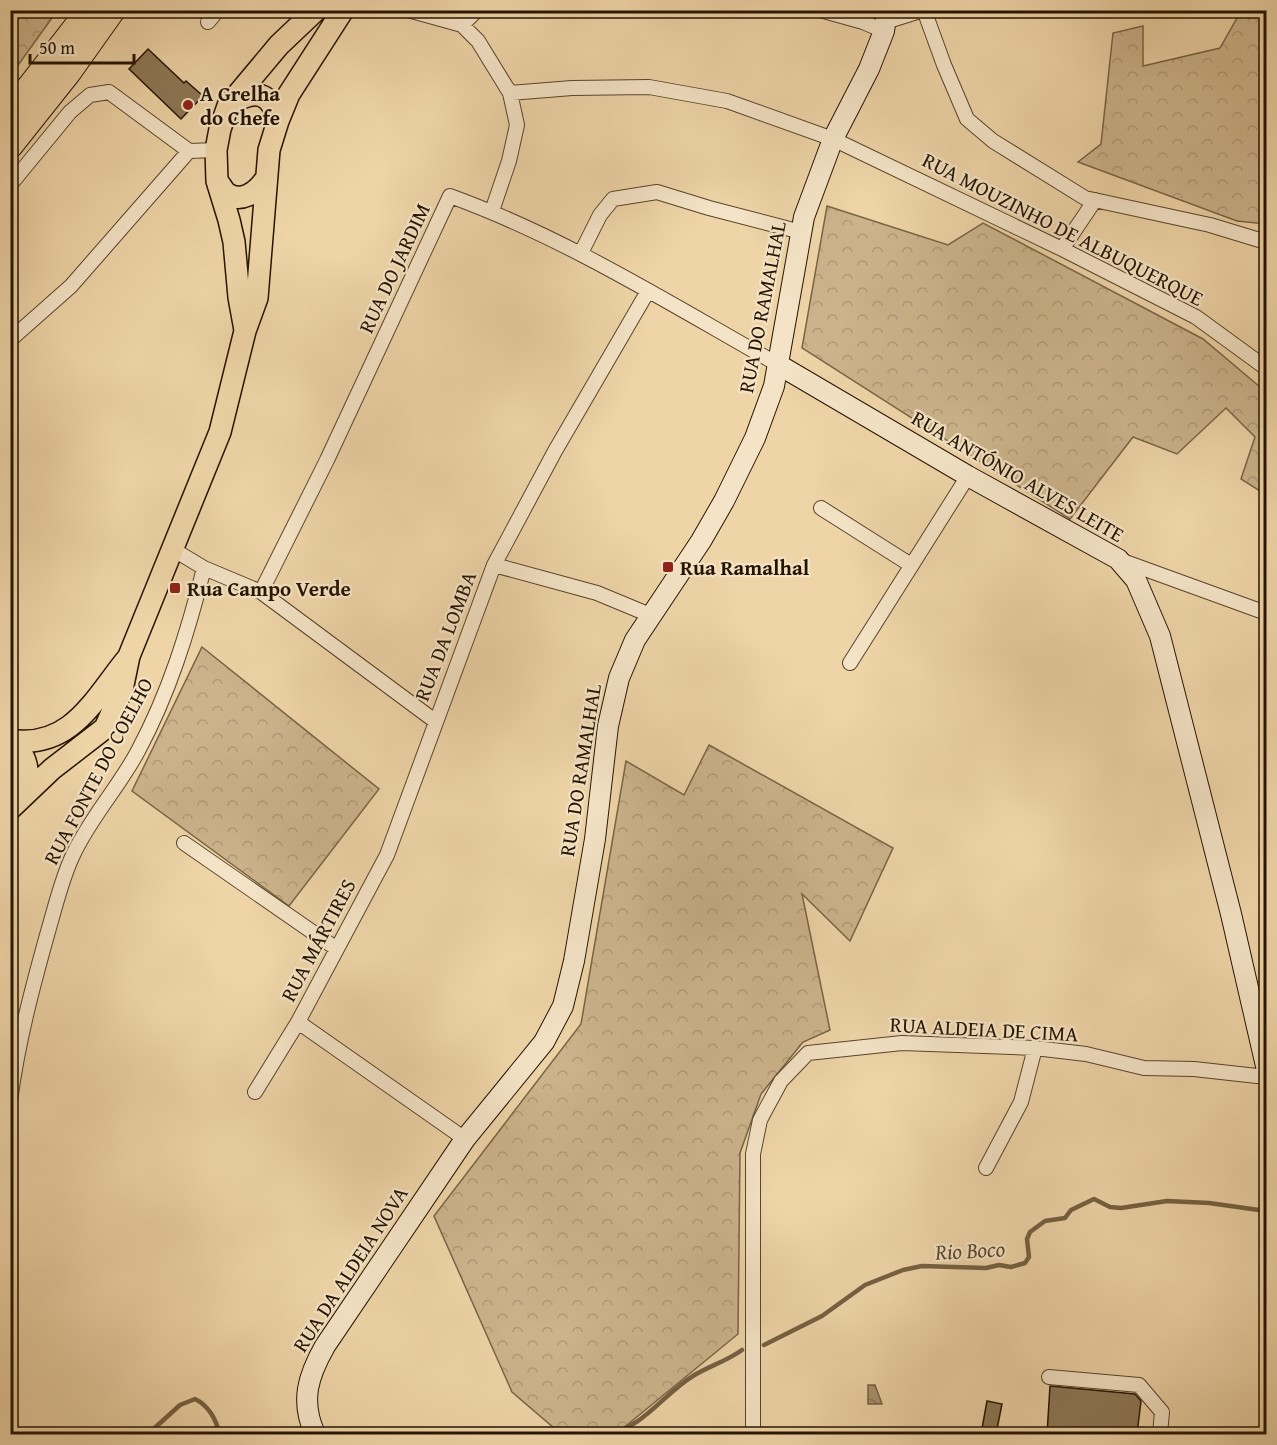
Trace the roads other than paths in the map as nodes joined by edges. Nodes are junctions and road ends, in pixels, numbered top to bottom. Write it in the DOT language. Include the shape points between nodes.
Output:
graph roads {
  1 [pos="90,10"];
  2 [pos="112,10"];
  3 [pos="218,10"];
  4 [pos="316,10"];
  5 [pos="343,10"];
  6 [pos="408,10"];
  7 [pos="477,10"];
  8 [pos="820,10"];
  9 [pos="923,10"];
  10 [pos="886,21"];
  11 [pos="208,22"];
  12 [pos="462,25"];
  13 [pos="510,93"];
  14 [pos="228,106"];
  15 [pos="10,113"];
  16 [pos="278,121"];
  17 [pos="834,139"];
  18 [pos="10,145"];
  19 [pos="216,150"];
  20 [pos="189,151"];
  21 [pos="266,180"];
  22 [pos="217,181"];
  23 [pos="10,185"];
  24 [pos="1095,200"];
  25 [pos="492,211"];
  26 [pos="801,231"];
  27 [pos="1266,242"];
  28 [pos="1062,249"];
  29 [pos="581,254"];
  30 [pos="648,291"];
  31 [pos="245,330"];
  32 [pos="10,340"];
  33 [pos="779,364"];
  34 [pos="1266,368"];
  35 [pos="968,476"];
  36 [pos="821,508"];
  37 [pos="174,550"];
  38 [pos="1118,559"];
  39 [pos="494,565"];
  40 [pos="911,566"];
  41 [pos="204,568"];
  42 [pos="261,592"];
  43 [pos="1266,613"];
  44 [pos="650,615"];
  45 [pos="129,656"];
  46 [pos="850,663"];
  47 [pos="435,722"];
  48 [pos="10,741"];
  49 [pos="17,802"];
  50 [pos="184,843"];
  51 [pos="337,949"];
  52 [pos="298,1022"];
  53 [pos="1035,1048"];
  54 [pos="1266,1066"];
  55 [pos="1266,1077"];
  56 [pos="255,1092"];
  57 [pos="10,1101"];
  58 [pos="465,1139"];
  59 [pos="986,1168"];
  60 [pos="1049,1377"];
  61 [pos="315,1434"];
  62 [pos="753,1434"];
  63 [pos="1160,1434"];
  1 -- 15 [label="highway"];
  2 -- 18 [label="highway"];
  3 -- 11 [label="street"];
  4 -- 14 [label="main road" via="279,45"];
  5 -- 16 [label="main road" via="289,94"];
  6 -- 12 [label="street"];
  7 -- 12 [label="street"];
  8 -- 10 [label="street" via="863,22"];
  9 -- 10 [label="street"];
  9 -- 24 [label="street" via="968,119 993,141 1085,198"];
  10 -- 17 [label="street, RUA DO RAMALHAL" via="869,69"];
  12 -- 13 [label="street" via="478,41"];
  13 -- 17 [label="street, RUA MOUZINHO DE ALBUQUERQUE" via="649,87 727,101"];
  13 -- 25 [label="street" via="517,125"];
  14 -- 16 [label="main road" via="253,94 263,96 276,110"];
  14 -- 19 [label="main road"];
  16 -- 21 [label="main road" via="269,150"];
  17 -- 26 [label="street, RUA DO RAMALHAL"];
  17 -- 28 [label="street, RUA MOUZINHO DE ALBUQUERQUE"];
  19 -- 20 [label="street"];
  19 -- 22 [label="main road"];
  20 -- 23 [label="street" via="109,92 90,95 70,112"];
  20 -- 32 [label="street" via="71,286"];
  21 -- 22 [label="main road" via="249,196 235,197"];
  21 -- 31 [label="main road" via="257,298"];
  22 -- 31 [label="main road" via="234,242"];
  24 -- 27 [label="street" via="1210,225"];
  24 -- 28 [label="street"];
  25 -- 29 [label="street, RUA DO JARDIM"];
  25 -- 42 [label="street, RUA DO JARDIM" via="450,196"];
  26 -- 29 [label="street" via="657,192 614,199 600,215"];
  26 -- 33 [label="street, RUA DO RAMALHAL"];
  28 -- 34 [label="street, RUA MOUZINHO DE ALBUQUERQUE" via="1196,317"];
  29 -- 30 [label="street, RUA DO JARDIM"];
  30 -- 33 [label="street, RUA DO JARDIM"];
  30 -- 39 [label="street, RUA DA LOMBA"];
  31 -- 37 [label="main road" via="220,432"];
  33 -- 35 [label="street, RUA ANTÓNIO ALVES LEITE"];
  33 -- 44 [label="street, RUA DO RAMALHAL" via="755,438 724,501"];
  35 -- 38 [label="street, RUA ANTÓNIO ALVES LEITE"];
  35 -- 40 [label="street"];
  36 -- 40 [label="street"];
  37 -- 41 [label="street, RUA DA LOMBA"];
  37 -- 45 [label="main road"];
  38 -- 43 [label="street"];
  38 -- 54 [label="street, RUA ANTÓNIO ALVES LEITE" via="1136,580 1160,636"];
  39 -- 44 [label="street" via="597,593"];
  39 -- 47 [label="street, RUA DA LOMBA"];
  40 -- 46 [label="street"];
  41 -- 42 [label="street, RUA DA LOMBA"];
  41 -- 57 [label="street, RUA FONTE DO COELHO" via="190,622 160,706 137,753 73,854 28,1001"];
  42 -- 47 [label="street, RUA DA LOMBA"];
  44 -- 58 [label="street, RUA DO RAMALHAL" via="634,640 612,702 595,839 563,1006 544,1042"];
  45 -- 48 [label="main road" via="96,702 70,727 54,736"];
  45 -- 49 [label="main road" via="122,690 105,728"];
  47 -- 51 [label="street, RUA MÁRTIRES" via="387,855"];
  48 -- 49 [label="main road" via="24,757 28,769 28,782"];
  50 -- 51 [label="street"];
  51 -- 52 [label="street, RUA MÁRTIRES"];
  52 -- 56 [label="street"];
  52 -- 58 [label="street, RUA MÁRTIRES"];
  53 -- 55 [label="street, RUA ALDEIA DE CIMA" via="1086,1054 1144,1068"];
  53 -- 59 [label="street" via="1020,1102"];
  53 -- 62 [label="street, RUA ALDEIA DE CIMA" via="902,1043 808,1053 781,1081 760,1120 753,1154"];
  58 -- 61 [label="street, RUA DA ALDEIA NOVA" via="316,1363 308,1381 306,1407"];
  60 -- 63 [label="street" via="1139,1385 1162,1412"];
}
